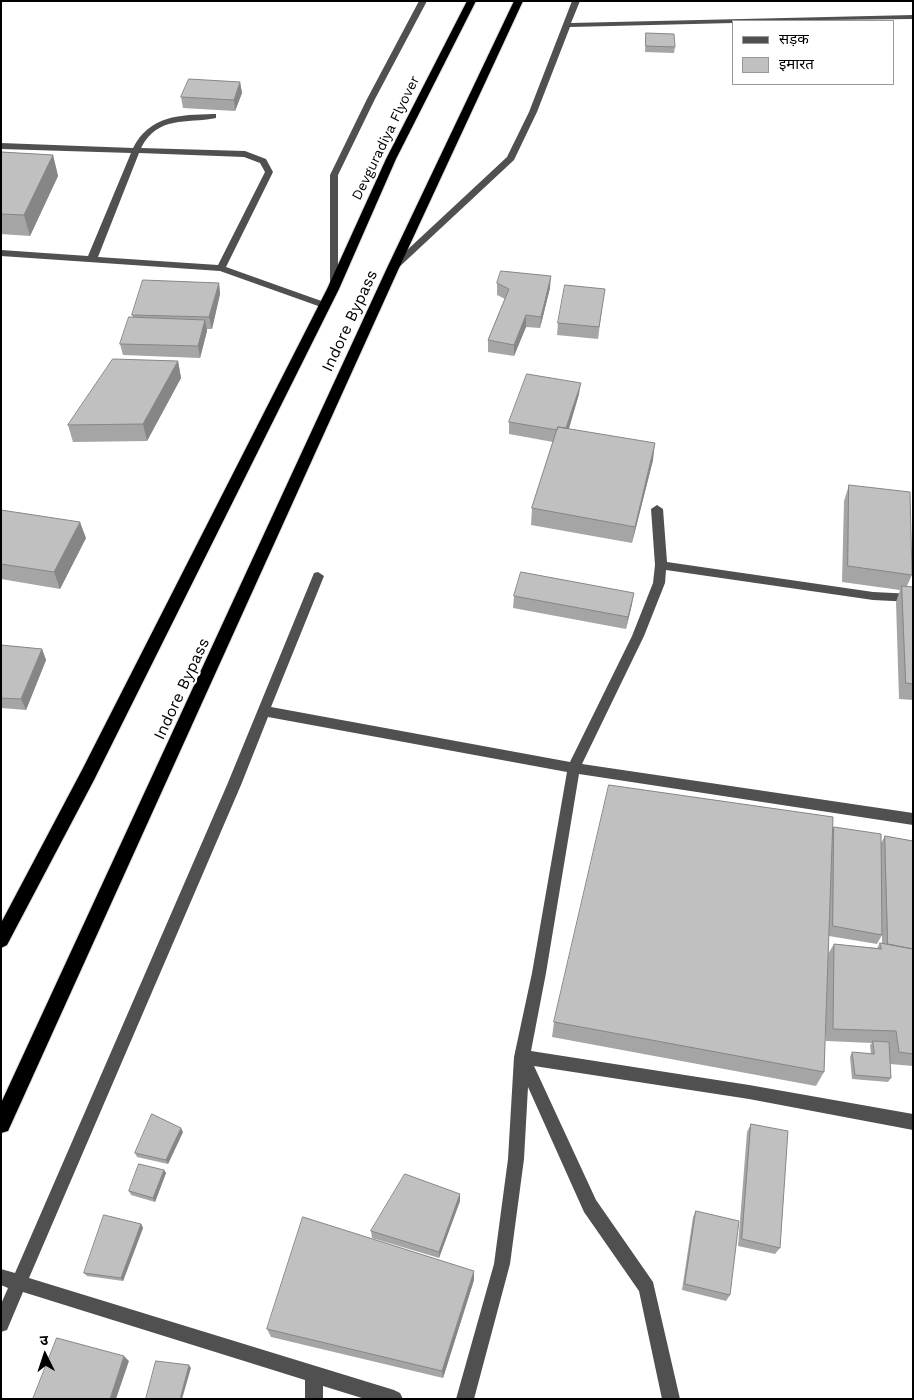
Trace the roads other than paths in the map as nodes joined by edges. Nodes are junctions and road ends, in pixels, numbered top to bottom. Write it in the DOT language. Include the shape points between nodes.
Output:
graph roads {
  1 [pos="423,1"];
  2 [pos="472,1"];
  3 [pos="519,1"];
  4 [pos="576,1"];
  5 [pos="913,17"];
  6 [pos="783,20"];
  7 [pos="732,21"];
  8 [pos="566,25"];
  9 [pos="213,116"];
  10 [pos="1,146"];
  11 [pos="136,150"];
  12 [pos="1,253"];
  13 [pos="92,259"];
  14 [pos="221,268"];
  15 [pos="393,268"];
  16 [pos="333,289"];
  17 [pos="324,305"];
  18 [pos="657,510"];
  19 [pos="661,565"];
  20 [pos="318,576"];
  21 [pos="913,598"];
  22 [pos="263,711"];
  23 [pos="574,768"];
  24 [pos="913,819"];
  25 [pos="1,940"];
  26 [pos="522,1057"];
  27 [pos="913,1122"];
  28 [pos="1,1124"];
  29 [pos="1,1277"];
  30 [pos="20,1282"];
  31 [pos="1,1324"];
  32 [pos="314,1374"];
  33 [pos="314,1399"];
  34 [pos="394,1399"];
  35 [pos="465,1399"];
  36 [pos="671,1399"];
  1 -- 16 [label="street" via="334,175"];
  2 -- 16 [label="highway, Devguradiya Flyover" via="391,159"];
  3 -- 15 [label="highway"];
  4 -- 8 [label="street"];
  5 -- 6 [label="street"];
  7 -- 8 [label="street"];
  8 -- 15 [label="street" via="533,112 511,158"];
  9 -- 11 [label="street" via="186,117 162,123 146,134"];
  10 -- 11 [label="street"];
  11 -- 13 [label="street"];
  11 -- 14 [label="street" via="245,154 263,161 269,172"];
  12 -- 13 [label="street"];
  13 -- 14 [label="street"];
  14 -- 17 [label="street"];
  15 -- 28 [label="highway, Indore Bypass"];
  16 -- 17 [label="highway, Indore Bypass"];
  17 -- 25 [label="highway, Indore Bypass" via="88,775"];
  18 -- 19 [label="street"];
  19 -- 21 [label="street" via="873,596"];
  19 -- 23 [label="street" via="659,583 638,636"];
  20 -- 22 [label="street"];
  22 -- 23 [label="street"];
  22 -- 30 [label="street"];
  23 -- 24 [label="street"];
  23 -- 26 [label="street"];
  26 -- 27 [label="street" via="749,1092"];
  26 -- 35 [label="street" via="516,1159 502,1264"];
  26 -- 36 [label="street" via="590,1206 647,1288"];
  29 -- 30 [label="street"];
  30 -- 31 [label="street"];
  30 -- 32 [label="street"];
  32 -- 33 [label="street"];
  32 -- 34 [label="street"];
}
